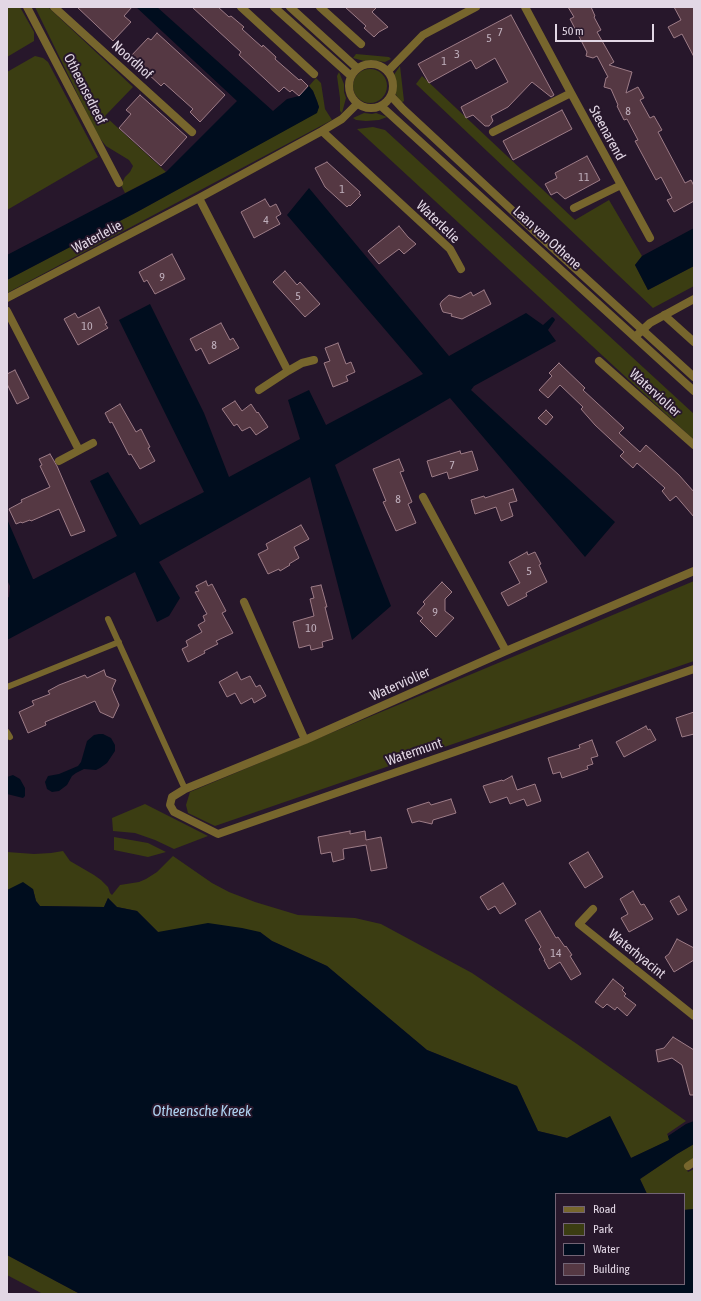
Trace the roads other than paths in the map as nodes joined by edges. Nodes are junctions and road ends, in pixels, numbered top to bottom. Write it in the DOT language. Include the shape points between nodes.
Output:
graph roads {
  1 [pos="27,7"];
  2 [pos="54,7"];
  3 [pos="241,7"];
  4 [pos="274,7"];
  5 [pos="290,7"];
  6 [pos="320,7"];
  7 [pos="476,7"];
  8 [pos="525,7"];
  9 [pos="361,44"];
  10 [pos="357,68"];
  11 [pos="388,71"];
  12 [pos="314,74"];
  13 [pos="351,76"];
  14 [pos="571,93"];
  15 [pos="391,96"];
  16 [pos="357,104"];
  17 [pos="381,106"];
  18 [pos="322,131"];
  19 [pos="192,132"];
  20 [pos="493,132"];
  21 [pos="119,182"];
  22 [pos="620,185"];
  23 [pos="199,198"];
  24 [pos="574,208"];
  25 [pos="650,238"];
  26 [pos="461,269"];
  27 [pos="7,298"];
  28 [pos="694,299"];
  29 [pos="7,311"];
  30 [pos="664,315"];
  31 [pos="642,330"];
  32 [pos="636,336"];
  33 [pos="694,342"];
  34 [pos="314,360"];
  35 [pos="599,361"];
  36 [pos="288,371"];
  37 [pos="694,377"];
  38 [pos="259,390"];
  39 [pos="694,391"];
  40 [pos="93,443"];
  41 [pos="694,445"];
  42 [pos="79,450"];
  43 [pos="59,461"];
  44 [pos="422,497"];
  45 [pos="694,571"];
  46 [pos="244,602"];
  47 [pos="108,619"];
  48 [pos="119,642"];
  49 [pos="506,651"];
  50 [pos="694,669"];
  51 [pos="7,687"];
  52 [pos="305,740"];
  53 [pos="185,789"];
  54 [pos="592,908"];
  55 [pos="694,1016"];
  1 -- 21 [label="street, Otheensedreef"];
  2 -- 19 [label="street, Noordhof"];
  3 -- 12 [label="street"];
  4 -- 13 [label="street"];
  5 -- 10 [label="street"];
  6 -- 9 [label="street"];
  7 -- 11 [label="street" via="423,35"];
  8 -- 14 [label="street, Steenarend"];
  10 -- 11 [label="street" via="370,64"];
  10 -- 13 [label="street"];
  11 -- 15 [label="street" via="393,83"];
  13 -- 16 [label="street" via="348,83 349,91"];
  14 -- 20 [label="street"];
  14 -- 22 [label="street, Steenarend"];
  15 -- 17 [label="street"];
  15 -- 31 [label="street, Laan van Othene"];
  16 -- 17 [label="street" via="369,109"];
  16 -- 18 [label="street, Waterlelie" via="342,119"];
  17 -- 32 [label="street, Laan van Othene"];
  18 -- 23 [label="street, Waterlelie"];
  18 -- 26 [label="street, Waterlelie" via="450,249"];
  22 -- 24 [label="street"];
  22 -- 25 [label="street, Steenarend"];
  23 -- 27 [label="street, Waterlelie"];
  23 -- 36 [label="street"];
  28 -- 30 [label="street"];
  29 -- 42 [label="street"];
  30 -- 31 [label="street"];
  30 -- 33 [label="street"];
  31 -- 32 [label="street"];
  31 -- 37 [label="street, Laan van Othene"];
  32 -- 39 [label="street, Laan van Othene"];
  34 -- 36 [label="street"];
  35 -- 41 [label="street, Waterviolier"];
  36 -- 38 [label="street"];
  40 -- 42 [label="street"];
  42 -- 43 [label="street"];
  44 -- 49 [label="street"];
  45 -- 49 [label="street, Waterviolier"];
  46 -- 52 [label="street"];
  47 -- 48 [label="lane"];
  48 -- 51 [label="lane"];
  48 -- 53 [label="lane"];
  49 -- 52 [label="street, Waterviolier"];
  50 -- 53 [label="street, Watermunt" via="218,834 174,812 170,805 172,797"];
  52 -- 53 [label="street, Waterviolier"];
  54 -- 55 [label="street, Waterhyacint" via="579,924"];
}
